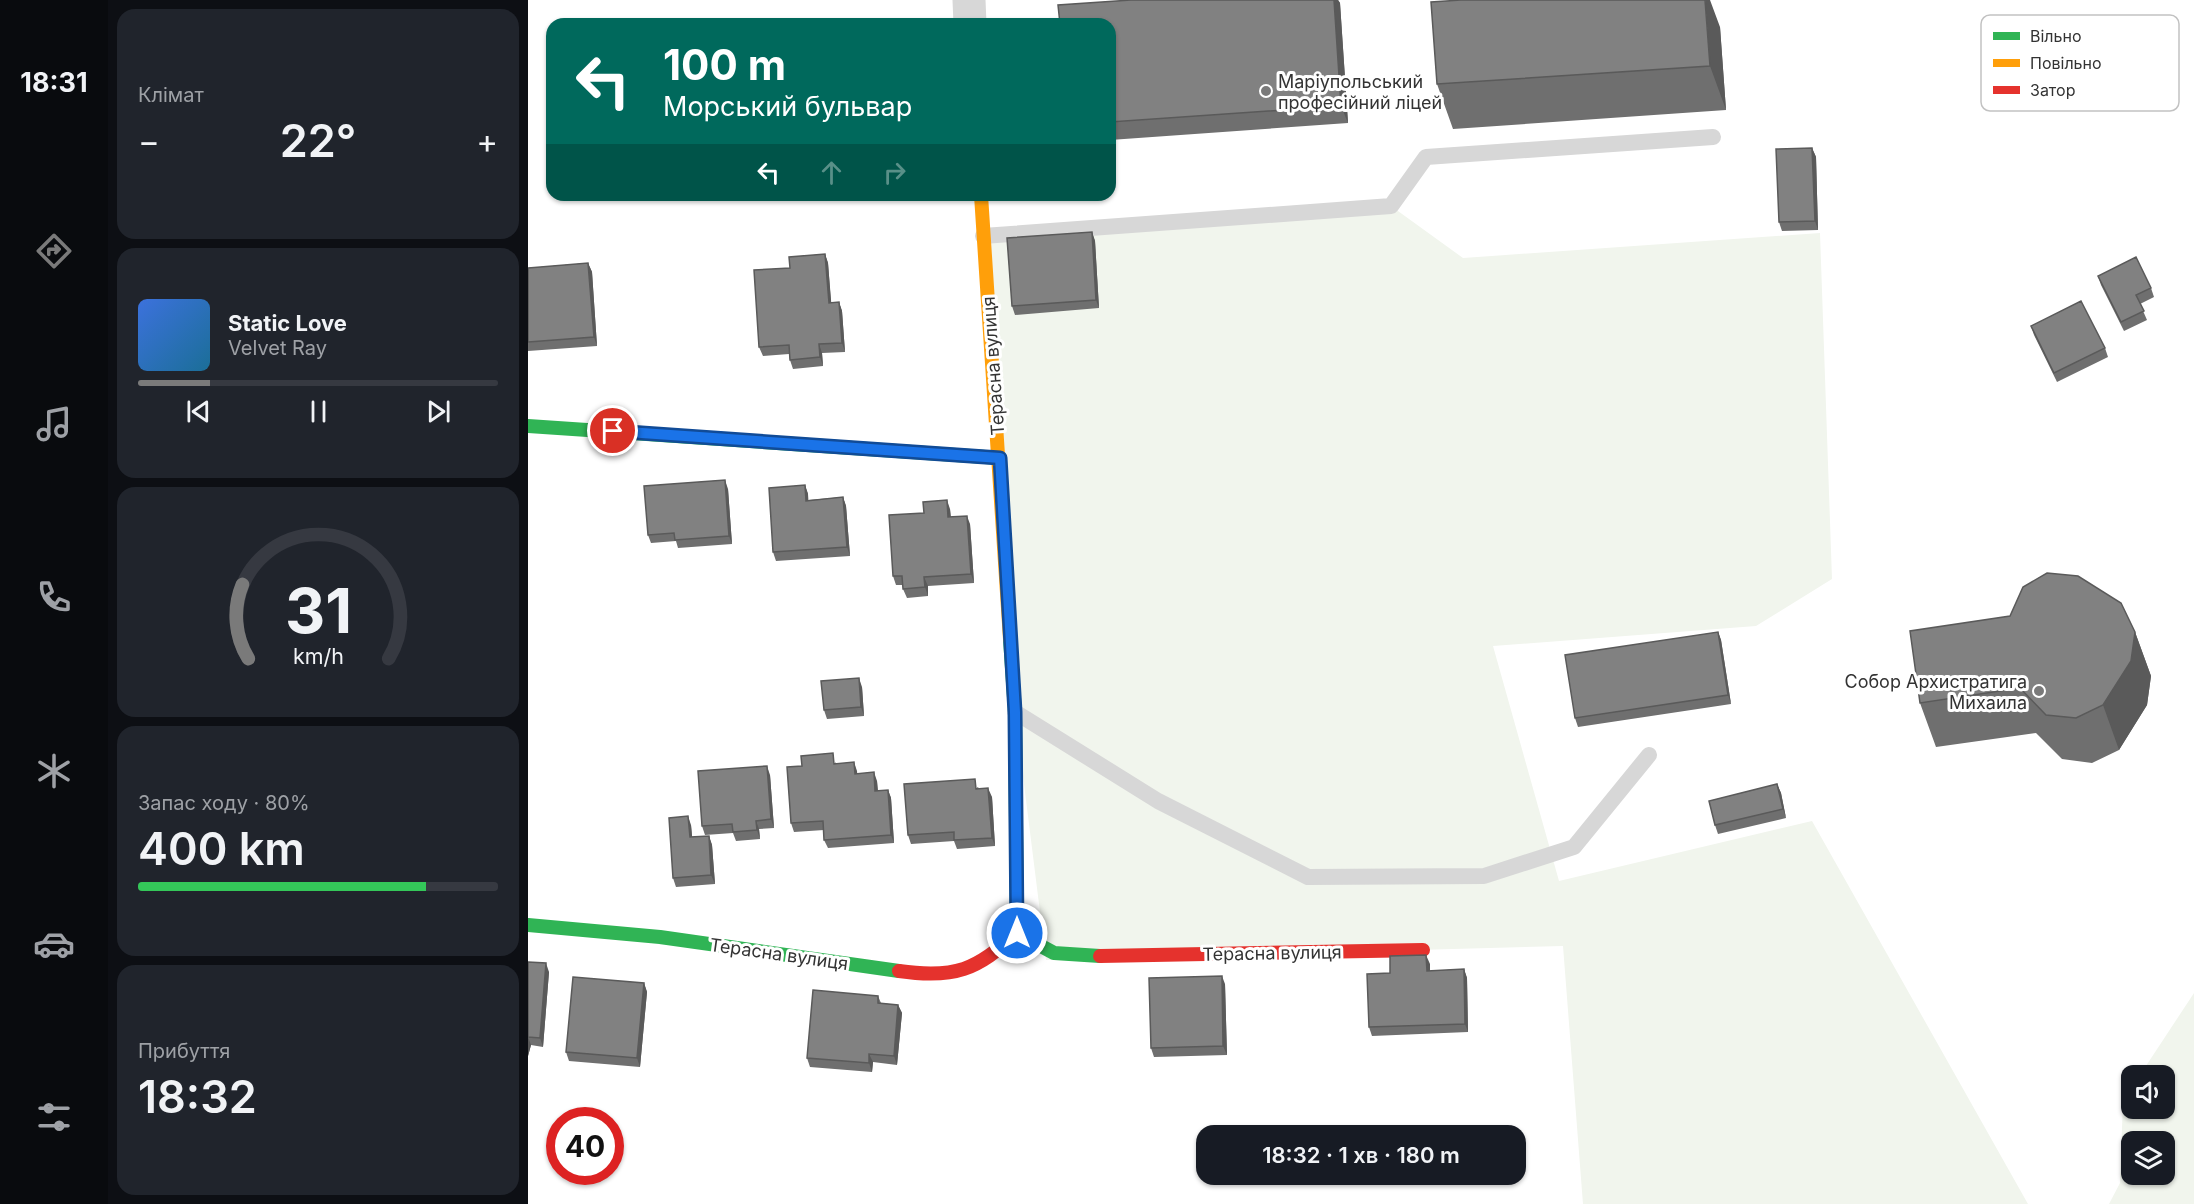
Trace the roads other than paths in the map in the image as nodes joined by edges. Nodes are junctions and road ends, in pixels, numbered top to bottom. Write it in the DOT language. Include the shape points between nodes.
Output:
graph roads {
  1 [pos="969,0"];
  2 [pos="970,18"];
  3 [pos="1713,137"];
  4 [pos="981,201"];
  5 [pos="983,236"];
  6 [pos="528,426"];
  7 [pos="1000,458"];
  8 [pos="1015,712"];
  9 [pos="1649,755"];
  10 [pos="528,925"];
  11 [pos="1017,933"];
  12 [pos="1423,950"];
  1 -- 2 [label="street"];
  3 -- 5 [label="lane" via="1426,157 1391,206"];
  4 -- 5 [label="street, Терасна вулиця"];
  5 -- 7 [label="street, Терасна вулиця"];
  6 -- 7 [label="street"];
  7 -- 8 [label="street, Терасна вулиця"];
  8 -- 9 [label="lane" via="1158,801 1308,877 1484,876 1574,847"];
  8 -- 11 [label="street, Терасна вулиця"];
  10 -- 11 [label="street, Терасна вулиця" via="660,937 945,974 972,968 990,958"];
  11 -- 12 [label="street, Терасна вулиця" via="1054,952 1080,956"];
}
